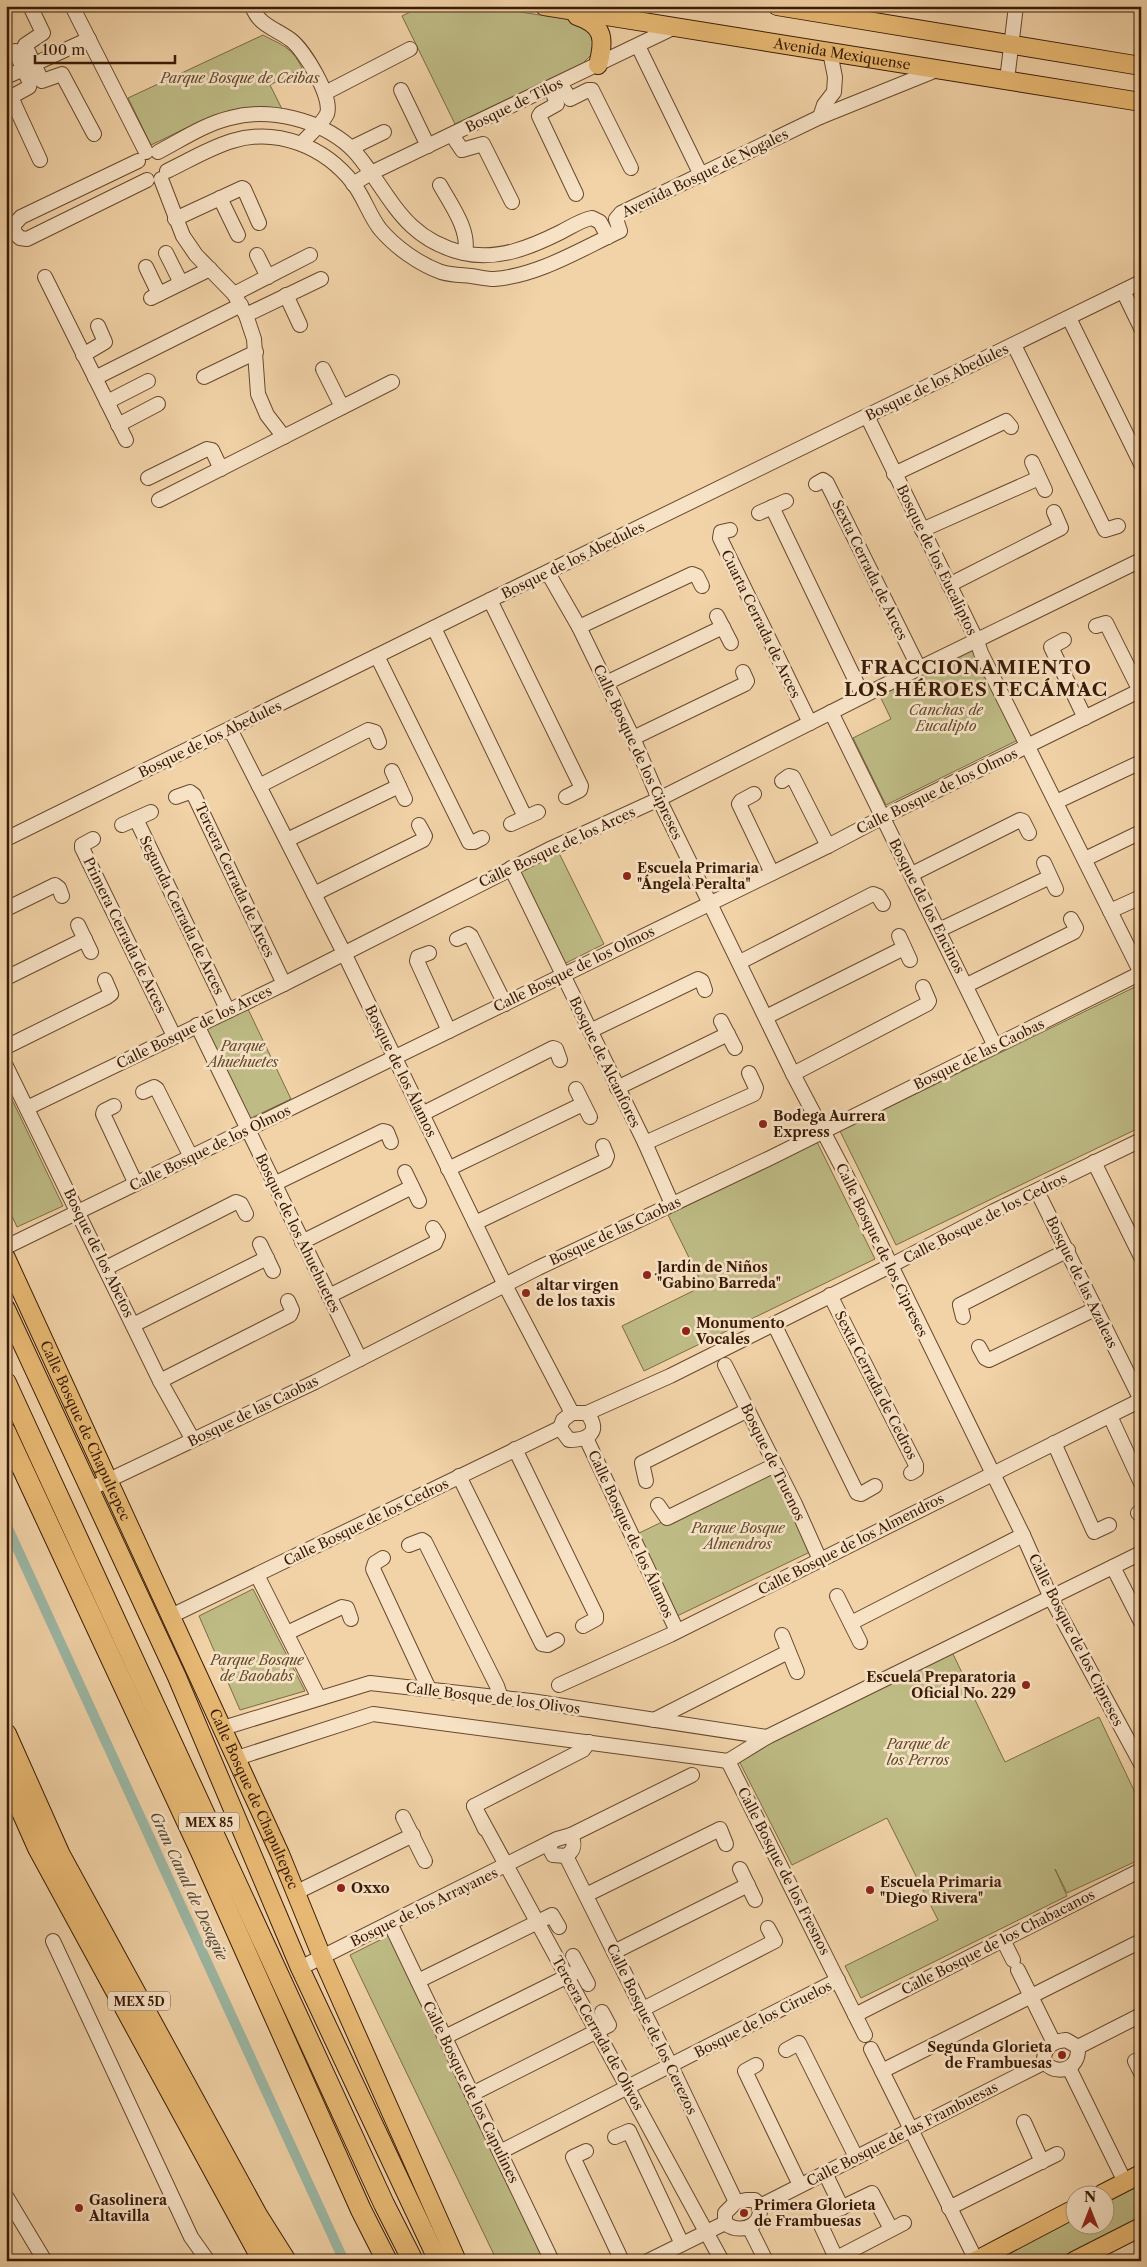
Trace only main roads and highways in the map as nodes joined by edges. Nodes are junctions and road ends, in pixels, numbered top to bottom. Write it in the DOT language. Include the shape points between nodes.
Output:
graph roads {
  1 [pos="777,6"];
  2 [pos="550,7"];
  3 [pos="598,65"];
  4 [pos="1141,66"];
  5 [pos="1141,102"];
  6 [pos="6,1258"];
  7 [pos="6,1309"];
  8 [pos="6,1384"];
  9 [pos="6,1433"];
  10 [pos="6,1734"];
  11 [pos="6,1776"];
  12 [pos="1133,2178"];
  13 [pos="1114,2188"];
  14 [pos="1064,2214"];
  15 [pos="1141,2228"];
  16 [pos="1081,2259"];
  17 [pos="263,2261"];
  18 [pos="286,2261"];
  19 [pos="386,2261"];
  20 [pos="414,2261"];
  21 [pos="438,2261"];
  22 [pos="457,2261"];
  23 [pos="975,2261"];
  1 -- 4 [label="main road"];
  2 -- 3 [label="main road" via="587,19 599,30 602,51"];
  2 -- 5 [label="main road, Avenida Mexiquense"];
  6 -- 22 [label="main road, Calle Bosque de Chapultepec" via="237,1758"];
  7 -- 21 [label="main road, Calle Bosque de Chapultepec" via="177,1677 300,1968"];
  8 -- 20 [label="highway, MEX 85" via="384,2204"];
  9 -- 19 [label="highway, MEX 85" via="202,1854"];
  10 -- 18 [label="highway, MEX 5D" via="60,1855 257,2215"];
  11 -- 17 [label="highway, MEX 5D" via="38,1848"];
  12 -- 13 [label="main road"];
  14 -- 23 [label="main road"];
  15 -- 16 [label="main road"];
}
